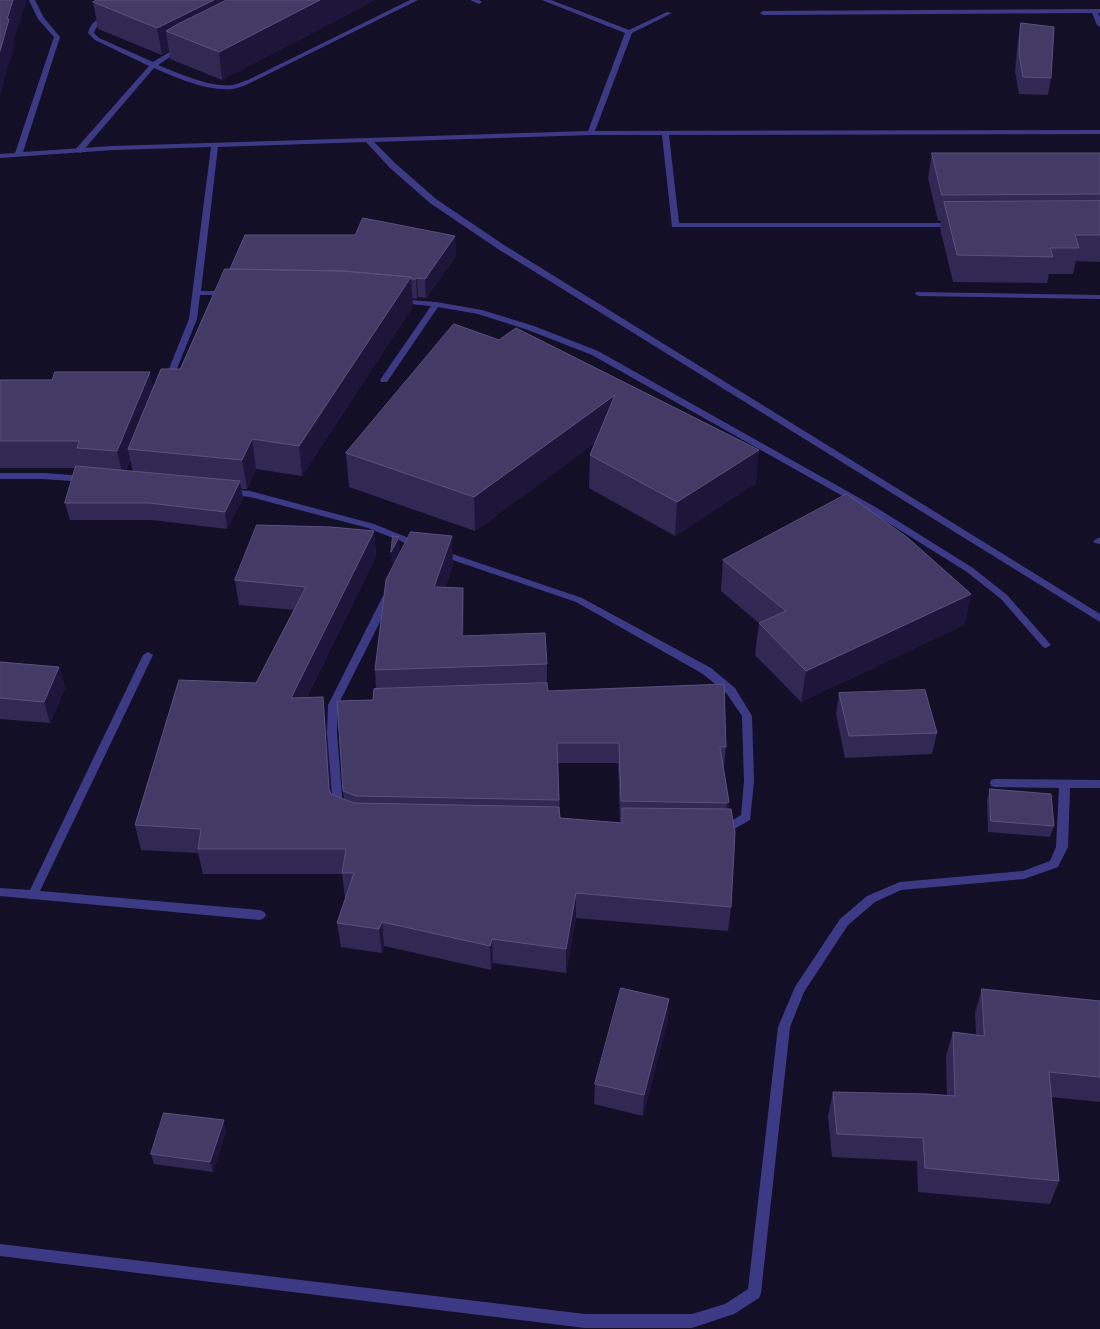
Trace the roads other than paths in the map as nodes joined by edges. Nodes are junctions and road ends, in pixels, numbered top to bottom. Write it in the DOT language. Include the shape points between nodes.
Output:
graph roads {
  1 [pos="32,0"];
  2 [pos="415,0"];
  3 [pos="545,0"];
  4 [pos="1097,11"];
  5 [pos="669,13"];
  6 [pos="763,13"];
  7 [pos="113,14"];
  8 [pos="1100,26"];
  9 [pos="629,32"];
  10 [pos="185,46"];
  11 [pos="153,65"];
  12 [pos="1100,132"];
  13 [pos="591,133"];
  14 [pos="665,133"];
  15 [pos="368,140"];
  16 [pos="215,145"];
  17 [pos="78,151"];
  18 [pos="18,154"];
  19 [pos="0,156"];
  20 [pos="966,225"];
  21 [pos="196,293"];
  22 [pos="236,294"];
  23 [pos="919,294"];
  24 [pos="1100,298"];
  25 [pos="391,300"];
  26 [pos="436,304"];
  27 [pos="384,380"];
  28 [pos="166,386"];
  29 [pos="0,476"];
  30 [pos="97,480"];
  31 [pos="219,491"];
  32 [pos="393,585"];
  33 [pos="1100,619"];
  34 [pos="1046,645"];
  35 [pos="148,655"];
  36 [pos="715,691"];
  37 [pos="731,691"];
  38 [pos="995,783"];
  39 [pos="1066,784"];
  40 [pos="1100,784"];
  41 [pos="345,817"];
  42 [pos="711,828"];
  43 [pos="0,892"];
  44 [pos="33,895"];
  45 [pos="260,915"];
  46 [pos="0,1250"];
  1 -- 18 [label="street" via="41,19 57,38"];
  2 -- 11 [label="street" via="250,82 232,87 218,87"];
  3 -- 9 [label="street"];
  4 -- 6 [label="street"];
  4 -- 8 [label="street"];
  5 -- 9 [label="street"];
  7 -- 11 [label="street" via="100,20 92,28 91,33 97,39"];
  9 -- 13 [label="street"];
  10 -- 11 [label="street"];
  11 -- 17 [label="street"];
  12 -- 14 [label="street"];
  13 -- 14 [label="street"];
  13 -- 15 [label="street"];
  14 -- 20 [label="street" via="675,225"];
  15 -- 16 [label="street"];
  15 -- 33 [label="street" via="433,201 501,247"];
  16 -- 17 [label="street"];
  16 -- 21 [label="street"];
  17 -- 18 [label="street"];
  18 -- 19 [label="street"];
  21 -- 22 [label="street"];
  21 -- 28 [label="street" via="193,319"];
  23 -- 24 [label="street"];
  25 -- 26 [label="street"];
  26 -- 27 [label="street"];
  26 -- 34 [label="street" via="531,328 595,353 874,510 970,570 1004,597"];
  29 -- 30 [label="street"];
  31 -- 37 [label="street" via="250,494 371,526 412,547 578,600 707,671"];
  32 -- 41 [label="street" via="337,705 332,733 338,814"];
  35 -- 44 [label="street"];
  36 -- 37 [label="street"];
  37 -- 42 [label="street" via="747,716 749,781 746,817 727,828"];
  38 -- 39 [label="street"];
  39 -- 40 [label="street"];
  39 -- 46 [label="street" via="1062,847 1054,864 1024,875 900,886 871,899 844,922 799,990 784,1027 754,1293 729,1309 692,1321 585,1321"];
  43 -- 44 [label="street"];
  44 -- 45 [label="street"];
}
